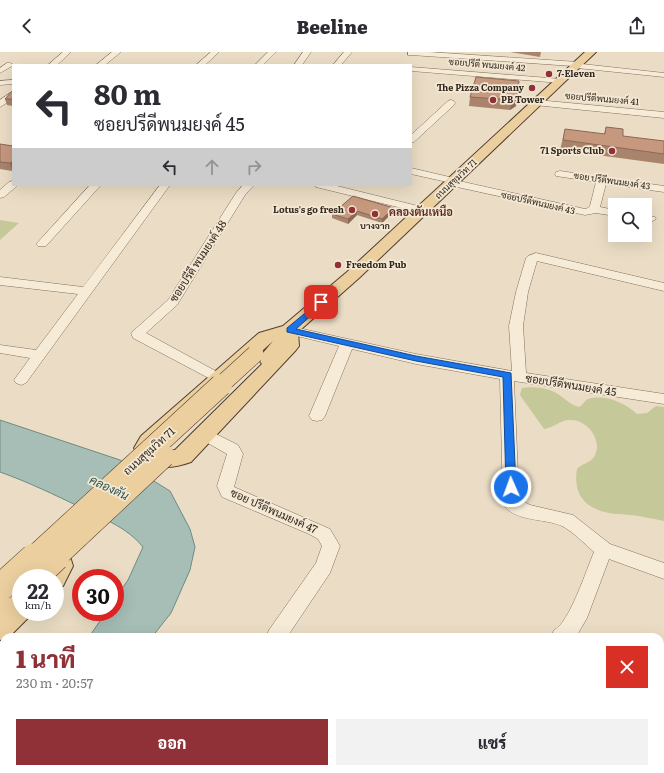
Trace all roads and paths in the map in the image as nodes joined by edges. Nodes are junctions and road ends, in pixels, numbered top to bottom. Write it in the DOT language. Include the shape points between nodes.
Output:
graph roads {
  1 [pos="67,52"];
  2 [pos="117,52"];
  3 [pos="215,52"];
  4 [pos="272,52"];
  5 [pos="308,52"];
  6 [pos="348,52"];
  7 [pos="591,52"];
  8 [pos="410,55"];
  9 [pos="486,55"];
  10 [pos="53,64"];
  11 [pos="101,64"];
  12 [pos="201,64"];
  13 [pos="260,64"];
  14 [pos="299,64"];
  15 [pos="339,64"];
  16 [pos="10,65"];
  17 [pos="577,65"];
  18 [pos="412,69"];
  19 [pos="0,72"];
  20 [pos="664,75"];
  21 [pos="561,81"];
  22 [pos="12,82"];
  23 [pos="0,83"];
  24 [pos="12,96"];
  25 [pos="451,103"];
  26 [pos="537,103"];
  27 [pos="0,104"];
  28 [pos="664,115"];
  29 [pos="412,139"];
  30 [pos="412,171"];
  31 [pos="560,174"];
  32 [pos="602,180"];
  33 [pos="453,182"];
  34 [pos="12,185"];
  35 [pos="95,186"];
  36 [pos="164,186"];
  37 [pos="248,186"];
  38 [pos="324,186"];
  39 [pos="664,189"];
  40 [pos="0,195"];
  41 [pos="594,209"];
  42 [pos="422,210"];
  43 [pos="608,212"];
  44 [pos="42,244"];
  45 [pos="3,284"];
  46 [pos="664,287"];
  47 [pos="86,290"];
  48 [pos="286,333"];
  49 [pos="347,344"];
  50 [pos="0,349"];
  51 [pos="38,355"];
  52 [pos="261,356"];
  53 [pos="513,376"];
  54 [pos="218,378"];
  55 [pos="21,380"];
  56 [pos="664,399"];
  57 [pos="317,416"];
  58 [pos="204,434"];
  59 [pos="604,549"];
  60 [pos="43,569"];
  61 [pos="59,569"];
  62 [pos="664,571"];
  63 [pos="0,573"];
  64 [pos="0,588"];
  65 [pos="12,599"];
  66 [pos="0,610"];
  67 [pos="12,617"];
  68 [pos="0,628"];
  69 [pos="279,633"];
  70 [pos="566,633"];
  1 -- 10 [label="street"];
  2 -- 11 [label="street"];
  3 -- 12 [label="street"];
  4 -- 13 [label="street"];
  5 -- 14 [label="street"];
  6 -- 15 [label="street"];
  7 -- 17 [label="main road, ถนนสุขุมวิท 71"];
  8 -- 9 [label="street, ซอยปรีดี พนมยงค์ 42"];
  9 -- 17 [label="street, ซอยปรีดี พนมยงค์ 42"];
  16 -- 19 [label="street"];
  17 -- 20 [label="street, ซอยปรีดี พนมยงค์ 42"];
  17 -- 21 [label="main road, ถนนสุขุมวิท 71"];
  18 -- 21 [label="street, ซอยปรีดี พนมยงค์ 42"];
  21 -- 26 [label="main road, ถนนสุขุมวิท 71"];
  22 -- 23 [label="street"];
  24 -- 27 [label="street"];
  25 -- 29 [label="street"];
  26 -- 28 [label="street, ซอยปรีดีพนมยงค์ 41"];
  26 -- 33 [label="main road, ถนนสุขุมวิท 71"];
  30 -- 33 [label="street"];
  31 -- 32 [label="street, ซอย ปรีดีพนมยงค์ 43"];
  32 -- 39 [label="street, ซอย ปรีดีพนมยงค์ 43"];
  32 -- 41 [label="street"];
  33 -- 41 [label="street, ซอยปรีดีพนมยงค์ 43" via="576,211 590,213"];
  33 -- 42 [label="main road, ถนนสุขุมวิท 71"];
  34 -- 40 [label="street"];
  35 -- 44 [label="street"];
  36 -- 47 [label="street"];
  37 -- 54 [label="street, ซอยปรีดี พนมยงค์ 48" via="241,193 173,302 138,333"];
  38 -- 42 [label="street"];
  41 -- 43 [label="street"];
  42 -- 48 [label="main road, ถนนสุขุมวิท 71"];
  45 -- 47 [label="street"];
  46 -- 53 [label="street" via="532,258 516,326"];
  47 -- 51 [label="street"];
  48 -- 49 [label="street, ซอยปรีดีพนมยงค์ 45"];
  48 -- 52 [label="main road, ถนนสุขุมวิท 71" via="279,347"];
  48 -- 54 [label="main road" via="265,337"];
  48 -- 58 [label="main road" via="290,346"];
  49 -- 53 [label="street, ซอยปรีดีพนมยงค์ 45"];
  49 -- 57 [label="street"];
  50 -- 51 [label="street"];
  51 -- 55 [label="street"];
  52 -- 60 [label="main road, ถนนสุขุมวิท 71, bridge"];
  52 -- 64 [label="main road, ถนนสุขุมวิท 71, bridge"];
  53 -- 56 [label="street, ซอยปรีดีพนมยงค์ 45"];
  53 -- 59 [label="street" via="511,502 526,511 567,520"];
  54 -- 58 [label="main road" via="148,442 145,448 161,460 173,461 183,456"];
  58 -- 69 [label="street, ซอย ปรีดีพนมยงค์ 47" via="235,454 225,486 228,492 315,529 324,534 331,546 324,567"];
  59 -- 62 [label="street"];
  59 -- 70 [label="street" via="577,618"];
  61 -- 63 [label="main road" via="59,558 48,550 38,548 25,551"];
  65 -- 66 [label="main road"];
  67 -- 68 [label="main road"];
}
